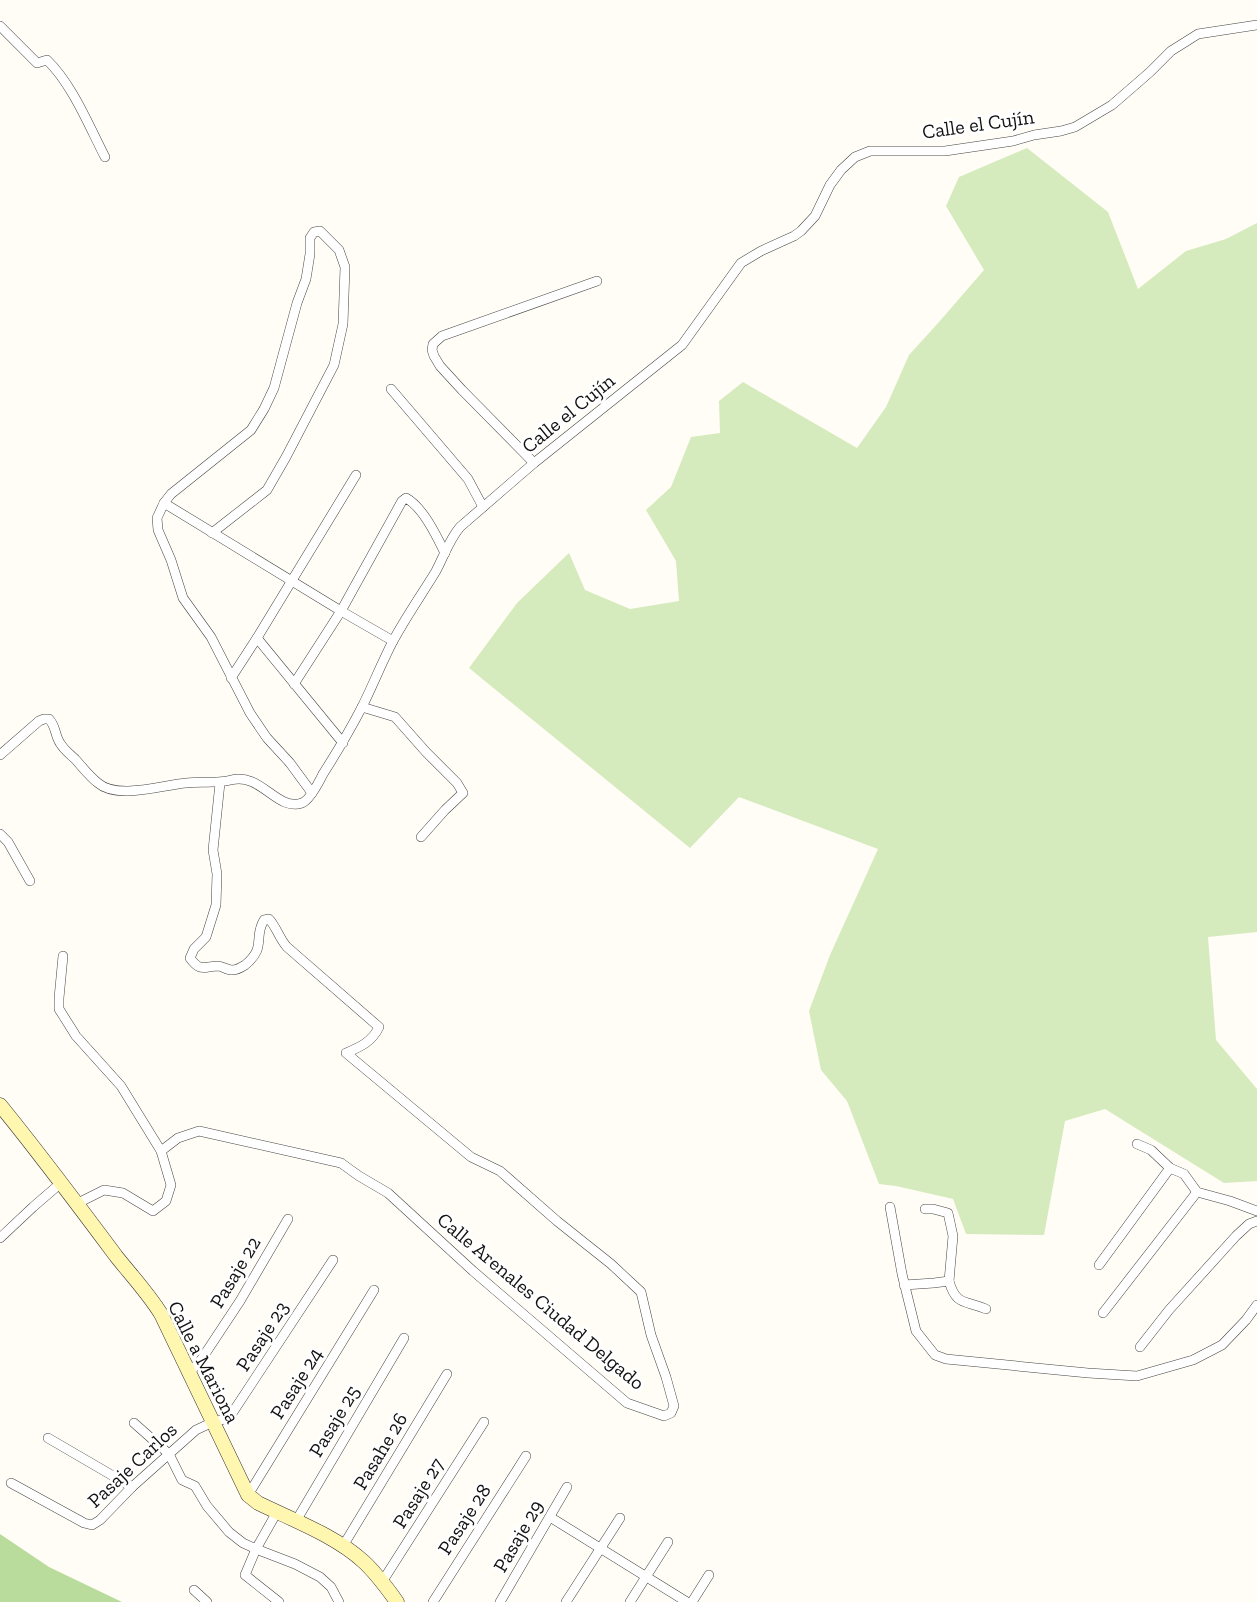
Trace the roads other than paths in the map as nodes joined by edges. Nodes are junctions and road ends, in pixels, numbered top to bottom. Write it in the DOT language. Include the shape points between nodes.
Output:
graph roads {
  1 [pos="1257,25"];
  2 [pos="0,26"];
  3 [pos="105,157"];
  4 [pos="597,280"];
  5 [pos="391,389"];
  6 [pos="534,463"];
  7 [pos="356,475"];
  8 [pos="164,503"];
  9 [pos="483,507"];
  10 [pos="212,533"];
  11 [pos="445,553"];
  12 [pos="292,580"];
  13 [pos="341,611"];
  14 [pos="257,638"];
  15 [pos="393,641"];
  16 [pos="231,678"];
  17 [pos="294,684"];
  18 [pos="362,707"];
  19 [pos="343,743"];
  20 [pos="0,755"];
  21 [pos="220,783"];
  22 [pos="312,793"];
  23 [pos="0,834"];
  24 [pos="421,837"];
  25 [pos="30,881"];
  26 [pos="63,956"];
  27 [pos="0,1105"];
  28 [pos="1137,1144"];
  29 [pos="161,1151"];
  30 [pos="1170,1168"];
  31 [pos="62,1182"];
  32 [pos="1197,1192"];
  33 [pos="78,1203"];
  34 [pos="890,1207"];
  35 [pos="925,1209"];
  36 [pos="1257,1211"];
  37 [pos="288,1219"];
  38 [pos="1257,1221"];
  39 [pos="0,1238"];
  40 [pos="333,1260"];
  41 [pos="1099,1265"];
  42 [pos="949,1281"];
  43 [pos="904,1285"];
  44 [pos="374,1290"];
  45 [pos="1257,1305"];
  46 [pos="986,1309"];
  47 [pos="1103,1314"];
  48 [pos="404,1338"];
  49 [pos="1140,1347"];
  50 [pos="189,1372"];
  51 [pos="447,1374"];
  52 [pos="213,1422"];
  53 [pos="483,1422"];
  54 [pos="134,1423"];
  55 [pos="48,1438"];
  56 [pos="169,1454"];
  57 [pos="525,1456"];
  58 [pos="10,1483"];
  59 [pos="132,1487"];
  60 [pos="567,1487"];
  61 [pos="248,1495"];
  62 [pos="277,1512"];
  63 [pos="550,1517"];
  64 [pos="620,1518"];
  65 [pos="296,1521"];
  66 [pos="668,1542"];
  67 [pos="343,1546"];
  68 [pos="601,1548"];
  69 [pos="256,1549"];
  70 [pos="709,1575"];
  71 [pos="646,1576"];
  72 [pos="382,1582"];
  73 [pos="194,1590"];
  74 [pos="207,1602"];
  75 [pos="279,1602"];
  76 [pos="339,1602"];
  77 [pos="397,1602"];
  78 [pos="432,1602"];
  79 [pos="500,1602"];
  80 [pos="566,1602"];
  81 [pos="630,1602"];
  82 [pos="687,1602"];
  83 [pos="692,1602"];
  1 -- 6 [label="street, Calle el Cujín" via="1198,33 1171,51 1112,105 1075,127 945,151 870,151 855,157 836,176 805,228 741,263 682,345"];
  2 -- 3 [label="street" via="37,63 47,60 54,67"];
  4 -- 6 [label="street" via="442,336 433,344 440,366"];
  5 -- 9 [label="street" via="468,479"];
  6 -- 9 [label="street, Calle el Cujín"];
  7 -- 12 [label="street"];
  8 -- 10 [label="street"];
  8 -- 10 [label="street" via="251,430 264,409 274,388 306,279 310,238 320,231 339,250 345,267 343,324 334,365 267,490"];
  8 -- 16 [label="street" via="157,518 158,530 183,598 211,638"];
  9 -- 11 [label="street, Calle el Cujín" via="452,536"];
  10 -- 12 [label="street"];
  11 -- 13 [label="street" via="429,523 406,498"];
  11 -- 15 [label="street, Calle el Cujín"];
  12 -- 13 [label="street"];
  12 -- 14 [label="street"];
  13 -- 15 [label="street"];
  13 -- 17 [label="street"];
  14 -- 16 [label="street"];
  14 -- 17 [label="street"];
  15 -- 18 [label="street, Calle el Cujín"];
  16 -- 22 [label="street" via="267,738"];
  17 -- 19 [label="street"];
  18 -- 19 [label="street, Calle el Cujín"];
  18 -- 24 [label="street" via="395,717 463,793"];
  19 -- 22 [label="street, Calle el Cujín"];
  20 -- 21 [label="street" via="39,721 49,719 60,743 106,789 136,792 187,782"];
  21 -- 22 [label="street" via="247,779 293,804 304,802"];
  21 -- 29 [label="street, Calle Arenales Ciudad Delgado" via="213,850 216,905 206,937 190,958 195,965 204,969 242,967 255,957 260,927 269,919 287,947 379,1027 363,1046 346,1053 471,1157 500,1171 641,1292 674,1406 672,1413 664,1416 627,1403 388,1193 341,1162 199,1131 178,1138"];
  23 -- 25 [label="street"];
  26 -- 29 [label="street" via="59,1009 76,1036 121,1086"];
  27 -- 31 [label="main road, Calle a Mariona"];
  28 -- 30 [label="street" via="1151,1150"];
  29 -- 33 [label="street" via="171,1185 166,1201 153,1211 123,1192 104,1190"];
  30 -- 32 [label="street" via="1184,1174"];
  30 -- 41 [label="street"];
  31 -- 33 [label="main road, Calle a Mariona"];
  31 -- 39 [label="street"];
  32 -- 36 [label="street"];
  32 -- 47 [label="street"];
  33 -- 50 [label="main road, Calle a Mariona" via="155,1305"];
  34 -- 43 [label="street"];
  35 -- 42 [label="street" via="948,1213 953,1236"];
  37 -- 50 [label="street, Pasaje 22" via="240,1301"];
  38 -- 49 [label="street" via="1236,1236 1168,1310"];
  40 -- 52 [label="street, Pasaje 23" via="229,1418"];
  42 -- 43 [label="street"];
  42 -- 46 [label="street" via="956,1298"];
  43 -- 45 [label="street" via="916,1331 935,1355 966,1362 1128,1376 1193,1360 1222,1345"];
  44 -- 61 [label="street, Pasaje 24"];
  48 -- 65 [label="street, Pasaje 25"];
  50 -- 52 [label="main road, Calle a Mariona"];
  51 -- 67 [label="street, Pasahe 26"];
  52 -- 56 [label="street, Pasaje Carlos" via="195,1430"];
  52 -- 61 [label="main road, Calle a Mariona"];
  53 -- 72 [label="street, Pasaje 27"];
  54 -- 56 [label="street"];
  55 -- 59 [label="street"];
  56 -- 59 [label="street, Pasaje Carlos"];
  56 -- 69 [label="street" via="182,1480 195,1486 229,1532"];
  57 -- 78 [label="street, Pasaje 28"];
  58 -- 59 [label="street, Pasaje Carlos" via="92,1526"];
  60 -- 63 [label="street, Pasaje 29"];
  61 -- 62 [label="main road"];
  62 -- 65 [label="main road"];
  62 -- 69 [label="street"];
  63 -- 68 [label="street"];
  63 -- 79 [label="street, Pasaje 29"];
  64 -- 68 [label="street"];
  65 -- 67 [label="main road"];
  66 -- 71 [label="street"];
  67 -- 72 [label="main road"];
  68 -- 71 [label="street"];
  68 -- 80 [label="street"];
  69 -- 75 [label="street" via="245,1575"];
  69 -- 76 [label="street" via="320,1577"];
  70 -- 83 [label="street"];
  71 -- 81 [label="street"];
  71 -- 82 [label="street"];
  72 -- 77 [label="main road"];
  73 -- 74 [label="street"];
}
